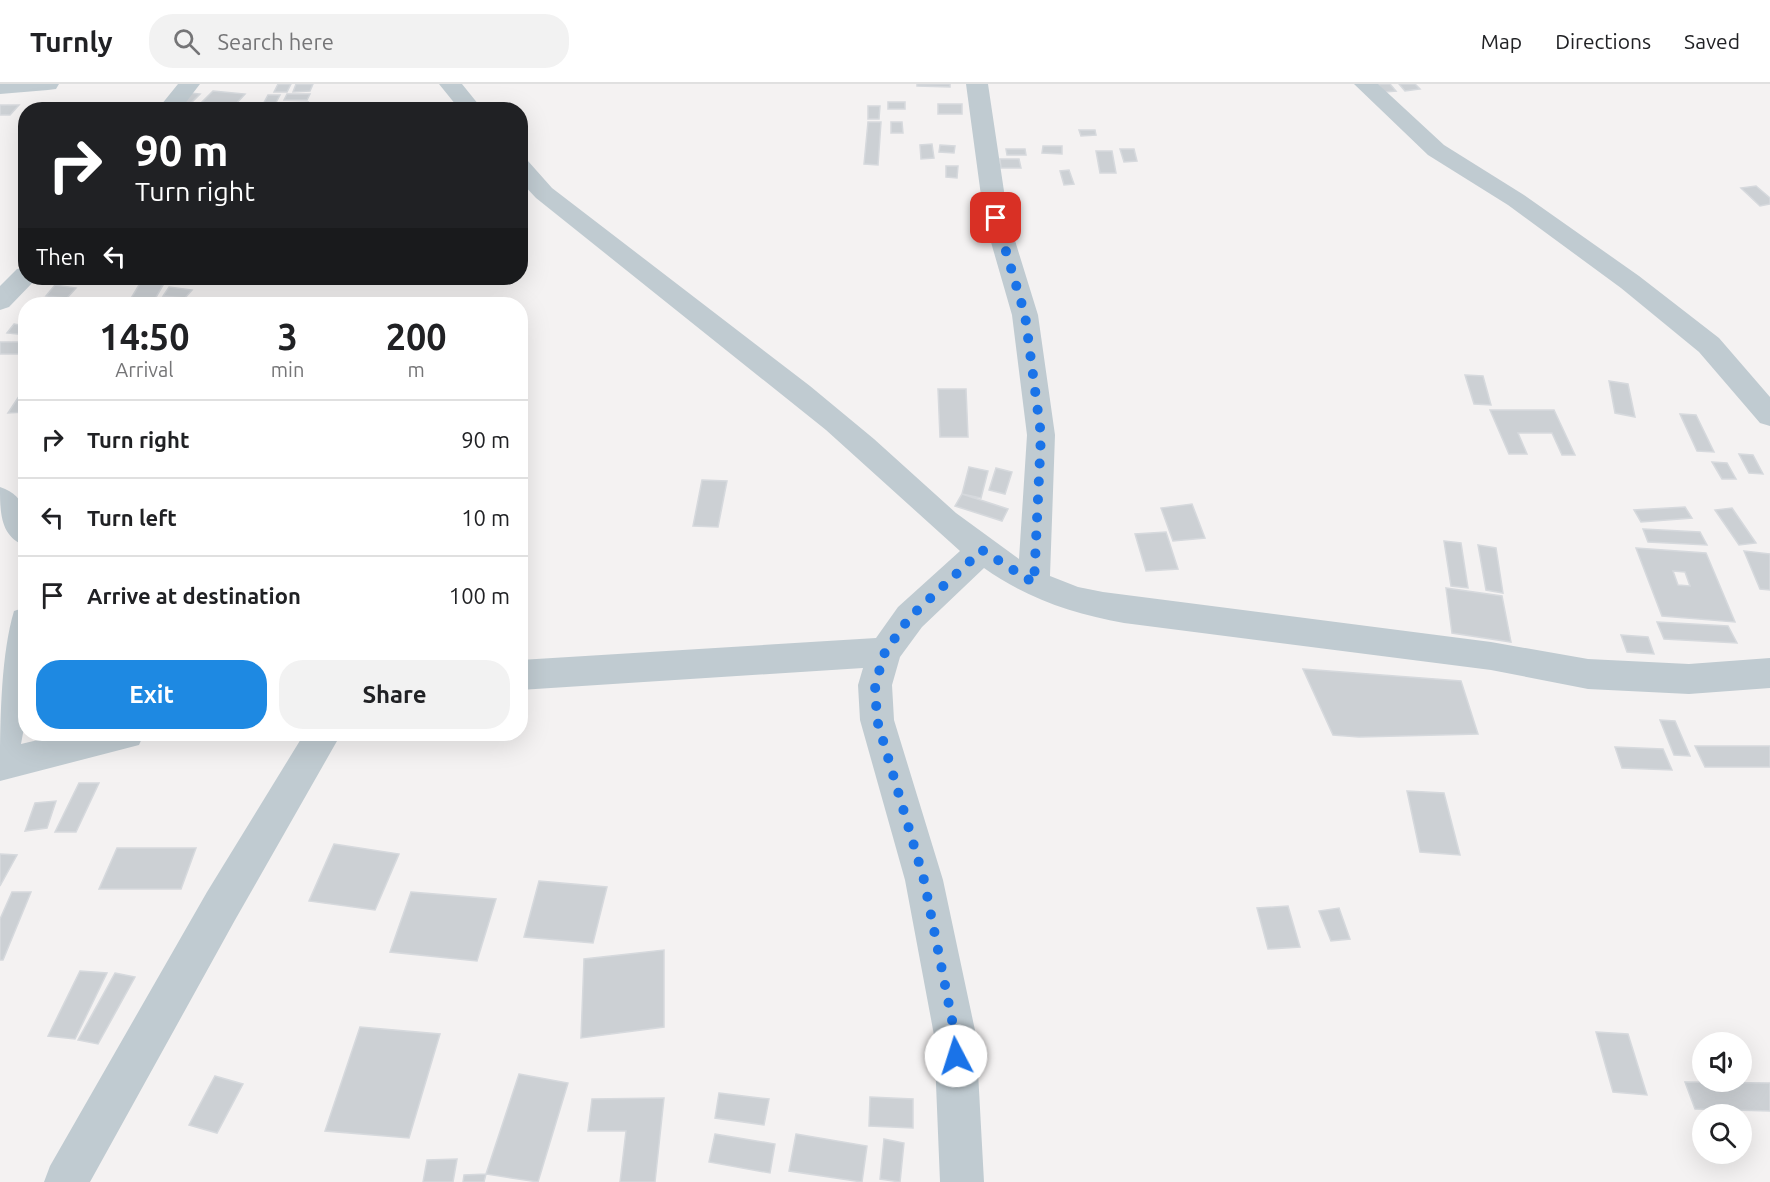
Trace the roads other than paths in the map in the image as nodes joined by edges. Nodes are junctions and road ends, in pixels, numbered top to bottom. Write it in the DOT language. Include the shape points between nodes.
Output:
graph roads {
  1 [pos="48,84"];
  2 [pos="189,84"];
  3 [pos="450,84"];
  4 [pos="977,84"];
  5 [pos="1365,84"];
  6 [pos="0,88"];
  7 [pos="174,102"];
  8 [pos="465,102"];
  9 [pos="528,175"];
  10 [pos="18,282"];
  11 [pos="0,301"];
  12 [pos="1770,416"];
  13 [pos="0,499"];
  14 [pos="18,523"];
  15 [pos="982,550"];
  16 [pos="1034,583"];
  17 [pos="885,652"];
  18 [pos="18,665"];
  19 [pos="1770,673"];
  20 [pos="528,674"];
  21 [pos="96,741"];
  22 [pos="319,741"];
  23 [pos="0,763"];
  24 [pos="66,1182"];
  25 [pos="962,1182"];
  1 -- 6 [label="street"];
  2 -- 7 [label="street"];
  3 -- 8 [label="street"];
  4 -- 16 [label="street" via="996,218 1025,315 1041,435"];
  5 -- 12 [label="street" via="1436,150 1535,214 1709,345"];
  9 -- 15 [label="street" via="544,193 837,424 942,520"];
  10 -- 11 [label="street"];
  13 -- 14 [label="street"];
  15 -- 16 [label="street"];
  15 -- 17 [label="street" via="910,617"];
  16 -- 19 [label="street" via="1072,599 1124,609 1491,656 1588,674 1689,679"];
  17 -- 20 [label="street"];
  17 -- 25 [label="street" via="875,685 877,720 924,880 955,1035"];
  18 -- 23 [label="street"];
  21 -- 23 [label="street"];
  22 -- 24 [label="street"];
}
